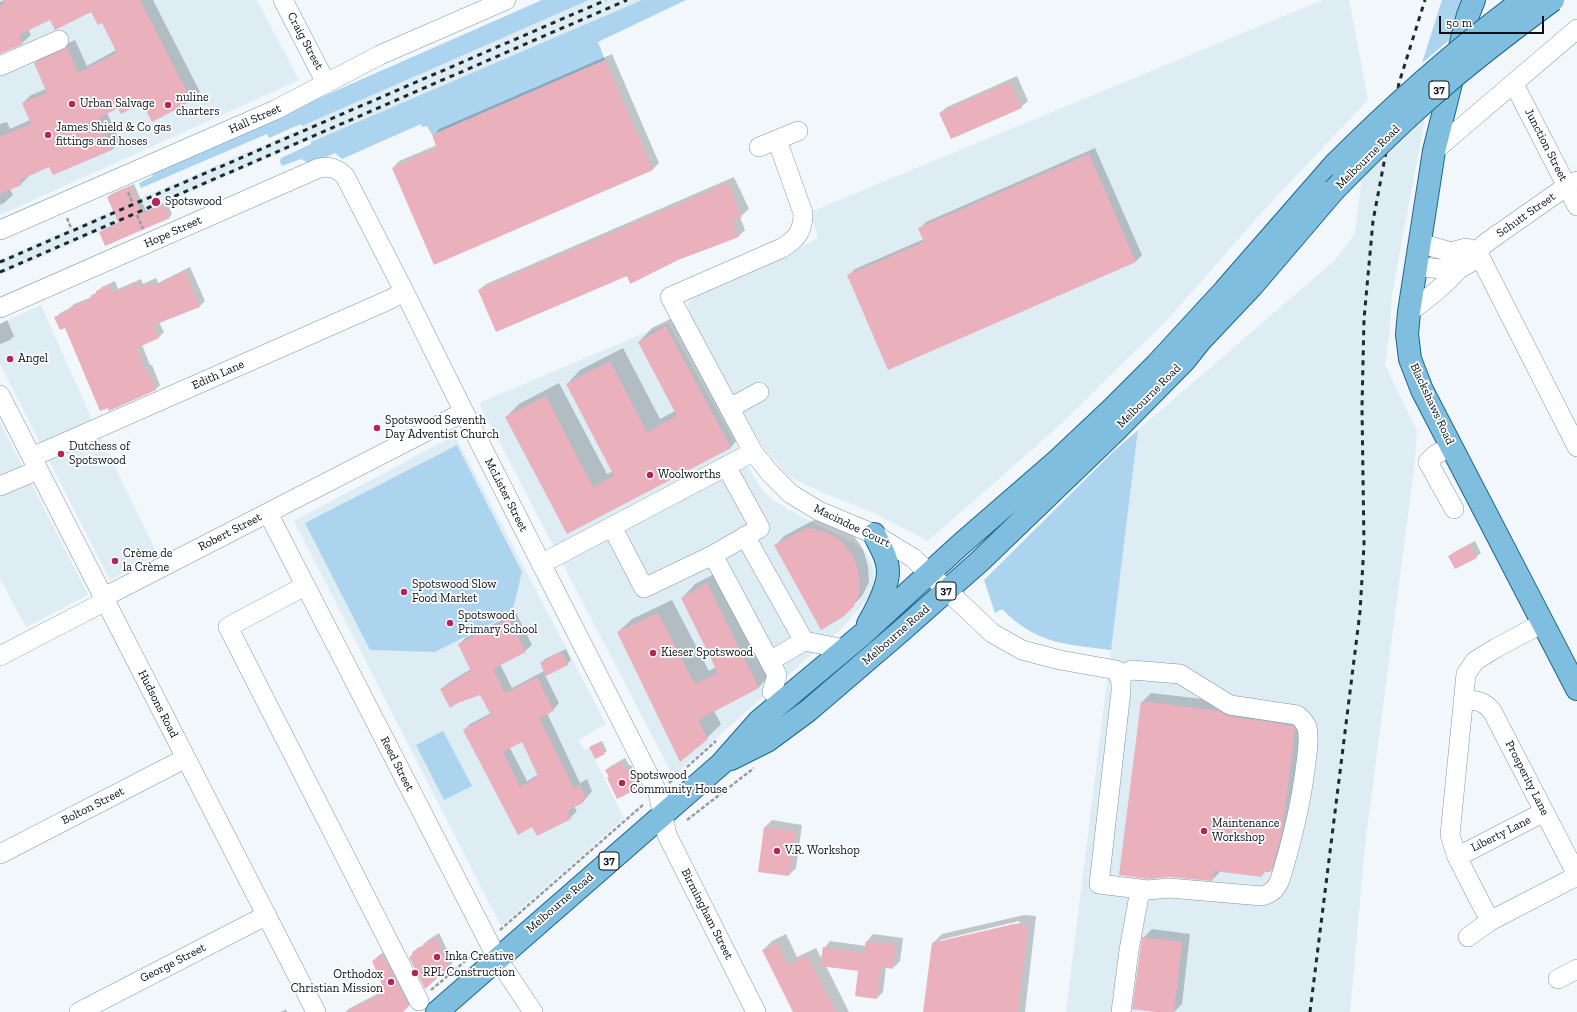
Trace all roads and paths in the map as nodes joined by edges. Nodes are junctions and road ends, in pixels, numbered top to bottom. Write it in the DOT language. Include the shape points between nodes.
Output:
graph roads {
  1 [pos="283,0"];
  2 [pos="506,0"];
  3 [pos="1474,0"];
  4 [pos="1523,0"];
  5 [pos="1553,0"];
  6 [pos="1577,29"];
  7 [pos="59,40"];
  8 [pos="0,66"];
  9 [pos="326,83"];
  10 [pos="1514,84"];
  11 [pos="798,131"];
  12 [pos="777,140"];
  13 [pos="759,147"];
  14 [pos="1434,150"];
  15 [pos="345,176"];
  16 [pos="1572,184"];
  17 [pos="126,188"];
  18 [pos="132,202"];
  19 [pos="1577,206"];
  20 [pos="137,215"];
  21 [pos="68,220"];
  22 [pos="71,228"];
  23 [pos="0,230"];
  24 [pos="144,232"];
  25 [pos="1419,243"];
  26 [pos="1477,251"];
  27 [pos="1415,266"];
  28 [pos="1459,268"];
  29 [pos="404,291"];
  30 [pos="0,308"];
  31 [pos="1409,312"];
  32 [pos="759,392"];
  33 [pos="0,395"];
  34 [pos="730,408"];
  35 [pos="464,412"];
  36 [pos="1451,446"];
  37 [pos="1577,447"];
  38 [pos="753,452"];
  39 [pos="35,463"];
  40 [pos="726,466"];
  41 [pos="0,486"];
  42 [pos="1454,509"];
  43 [pos="268,513"];
  44 [pos="612,527"];
  45 [pos="874,534"];
  46 [pos="745,536"];
  47 [pos="712,555"];
  48 [pos="541,564"];
  49 [pos="930,573"];
  50 [pos="305,586"];
  51 [pos="948,590"];
  52 [pos="104,597"];
  53 [pos="1543,623"];
  54 [pos="863,634"];
  55 [pos="804,640"];
  56 [pos="845,648"];
  57 [pos="0,656"];
  58 [pos="770,661"];
  59 [pos="1114,672"];
  60 [pos="1577,689"];
  61 [pos="772,692"];
  62 [pos="1464,700"];
  63 [pos="186,758"];
  64 [pos="721,764"];
  65 [pos="1544,812"];
  66 [pos="662,815"];
  67 [pos="0,854"];
  68 [pos="1457,857"];
  69 [pos="1577,877"];
  70 [pos="1140,890"];
  71 [pos="266,915"];
  72 [pos="1490,921"];
  73 [pos="1468,937"];
  74 [pos="498,958"];
  75 [pos="1577,969"];
  76 [pos="1558,979"];
  77 [pos="428,1007"];
  78 [pos="79,1012"];
  79 [pos="316,1012"];
  80 [pos="533,1012"];
  81 [pos="756,1012"];
  82 [pos="1121,1012"];
  1 -- 9 [label="street, Craig Street"];
  2 -- 9 [label="street, Hall Street" via="380,55"];
  3 -- 14 [label="main road, Blackshaws Road"];
  4 -- 49 [label="main road, Melbourne Road / 37, bridge" via="1456,52 1374,126 1335,164 1156,365 1059,459"];
  5 -- 51 [label="main road, Melbourne Road / 37, bridge" via="1443,86 1369,154 1334,190 1185,360 1115,431"];
  6 -- 10 [label="street"];
  7 -- 8 [label="street"];
  9 -- 23 [label="street, Hall Street" via="275,110"];
  10 -- 14 [label="street"];
  10 -- 16 [label="street, Junction Street"];
  11 -- 12 [label="street"];
  12 -- 13 [label="street"];
  12 -- 34 [label="street, Macindoe Court" via="803,213 803,224 798,234 792,242 782,248 670,297"];
  14 -- 25 [label="main road, Blackshaws Road"];
  15 -- 29 [label="street, McLister Street"];
  15 -- 30 [label="street, Hope Street" via="334,167 318,168"];
  16 -- 19 [label="street, Junction Street"];
  16 -- 26 [label="street, Schutt Street" via="1496,235"];
  17 -- 18 [label="path"];
  20 -- 24 [label="path"];
  21 -- 22 [label="path"];
  25 -- 26 [label="street" via="1451,252 1466,248"];
  25 -- 27 [label="main road, Blackshaws Road"];
  26 -- 28 [label="street, Schutt Street" via="1473,260"];
  26 -- 37 [label="street"];
  27 -- 28 [label="street" via="1446,270"];
  27 -- 31 [label="main road, Blackshaws Road"];
  28 -- 31 [label="street, Schutt Street" via="1430,299"];
  29 -- 35 [label="street, McLister Street"];
  29 -- 39 [label="street, Edith Lane"];
  31 -- 36 [label="main road, Blackshaws Road" via="1407,334 1410,359 1422,390"];
  32 -- 34 [label="street"];
  33 -- 39 [label="street, Hudsons Road"];
  34 -- 38 [label="street, Macindoe Court"];
  35 -- 43 [label="street, Robert Street"];
  35 -- 48 [label="street, McLister Street"];
  36 -- 42 [label="street" via="1434,455 1428,462"];
  36 -- 53 [label="main road, Blackshaws Road"];
  38 -- 40 [label="street"];
  38 -- 45 [label="street, Macindoe Court" via="791,494 819,511"];
  39 -- 41 [label="street, Edith Lane"];
  39 -- 52 [label="street, Hudsons Road"];
  40 -- 44 [label="street"];
  40 -- 46 [label="street" via="760,528"];
  43 -- 50 [label="street, Reed Street"];
  43 -- 52 [label="street, Robert Street"];
  44 -- 47 [label="street" via="644,588"];
  44 -- 48 [label="street"];
  45 -- 49 [label="street, Macindoe Court" via="913,558"];
  45 -- 54 [label="main road" via="884,553 888,573 880,602"];
  46 -- 47 [label="street"];
  46 -- 55 [label="street"];
  47 -- 58 [label="street"];
  48 -- 66 [label="street, McLister Street" via="658,793"];
  49 -- 51 [label="street, Macindoe Court"];
  49 -- 54 [label="main road, Melbourne Road / 37"];
  50 -- 74 [label="street, Reed Street"];
  50 -- 77 [label="street" via="228,627"];
  51 -- 59 [label="street, Macindoe Court" via="992,633 1022,650"];
  51 -- 64 [label="main road, Melbourne Road / 37" via="808,710 767,741"];
  52 -- 57 [label="street, Robert Street" via="98,605"];
  52 -- 63 [label="street, Hudsons Road"];
  53 -- 60 [label="main road, Blackshaws Road"];
  53 -- 62 [label="street" via="1475,661 1466,674"];
  54 -- 56 [label="main road, Melbourne Road / 37"];
  55 -- 56 [label="street"];
  55 -- 58 [label="street"];
  56 -- 64 [label="main road, Melbourne Road / 37" via="759,721"];
  58 -- 61 [label="street" via="777,675"];
  59 -- 70 [label="street" via="1121,681 1121,691 1099,884"];
  59 -- 70 [label="street" via="1132,670 1180,674 1230,705 1297,715 1307,726 1308,744 1303,793 1276,889 1262,896 1169,888"];
  62 -- 65 [label="street, Prosperity Lane" via="1478,700 1487,704 1492,711"];
  62 -- 68 [label="street" via="1450,835"];
  63 -- 67 [label="street, Bolton Street"];
  63 -- 71 [label="street, Hudsons Road"];
  64 -- 66 [label="main road, Melbourne Road / 37"];
  65 -- 68 [label="street, Liberty Lane"];
  65 -- 69 [label="street, Prosperity Lane"];
  66 -- 74 [label="main road, Melbourne Road / 37"];
  66 -- 81 [label="street, Birmingham Street" via="667,835"];
  68 -- 72 [label="street"];
  69 -- 72 [label="street"];
  70 -- 82 [label="street"];
  71 -- 78 [label="street, George Street"];
  71 -- 79 [label="street, Hudsons Road"];
  72 -- 73 [label="street"];
  74 -- 77 [label="main road, Melbourne Road / 37"];
  74 -- 80 [label="street, Reed Street"];
  75 -- 76 [label="street"];
}
